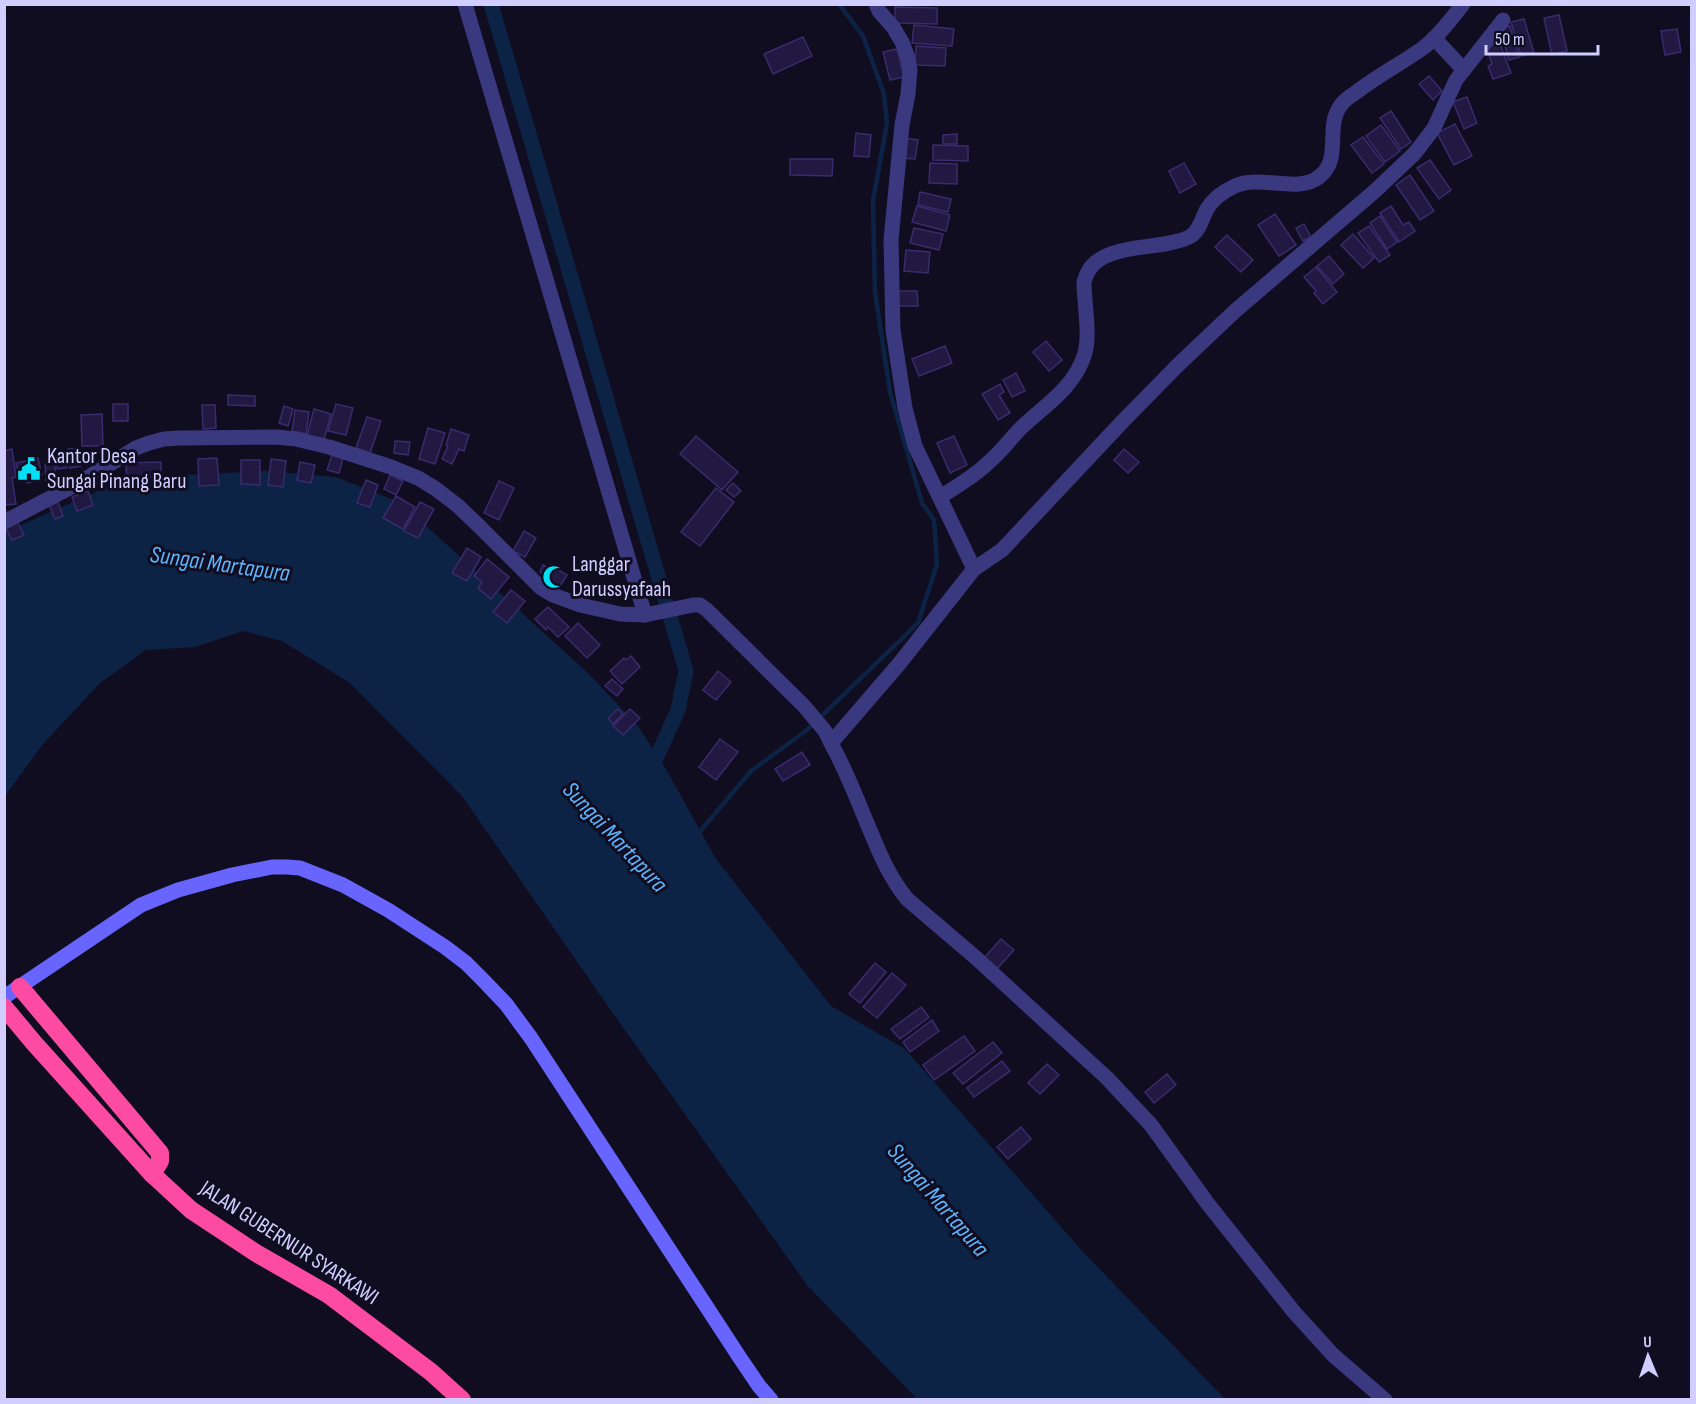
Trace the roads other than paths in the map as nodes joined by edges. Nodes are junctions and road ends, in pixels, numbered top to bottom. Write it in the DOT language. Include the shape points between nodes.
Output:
graph roads {
  1 [pos="465,4"];
  2 [pos="876,4"];
  3 [pos="1463,4"];
  4 [pos="1503,20"];
  5 [pos="1436,41"];
  6 [pos="1461,67"];
  7 [pos="941,499"];
  8 [pos="4,522"];
  9 [pos="974,569"];
  10 [pos="648,614"];
  11 [pos="828,737"];
  12 [pos="12,992"];
  13 [pos="4,1007"];
  14 [pos="152,1174"];
  15 [pos="462,1400"];
  16 [pos="771,1400"];
  17 [pos="1384,1400"];
  1 -- 10 [label="street"];
  2 -- 7 [label="street" via="909,58 891,240 894,330 909,429"];
  3 -- 5 [label="street"];
  4 -- 6 [label="street"];
  5 -- 6 [label="street"];
  5 -- 7 [label="street" via="1341,105 1333,125 1330,162 1317,179 1299,183 1243,182 1216,199 1191,236 1126,250 1095,262 1084,282 1088,341 1073,380 977,473"];
  6 -- 9 [label="street" via="1434,128 1415,153 1235,310 1123,421 1002,550"];
  7 -- 9 [label="street"];
  8 -- 10 [label="street" via="149,443 180,438 296,439 391,467 436,489 546,592 609,613"];
  9 -- 11 [label="street" via="899,664"];
  10 -- 11 [label="street" via="700,605 804,706"];
  11 -- 17 [label="street" via="882,861 907,899 1107,1078 1151,1125 1294,1312 1333,1355"];
  12 -- 14 [label="highway" via="160,1153"];
  12 -- 16 [label="street" via="141,905 178,890 279,867 300,868 343,885 445,947 506,1004"];
  13 -- 14 [label="highway, JALAN GUBERNUR SYARKAWI"];
  14 -- 15 [label="highway, JALAN GUBERNUR SYARKAWI" via="219,1230 329,1295"];
}
